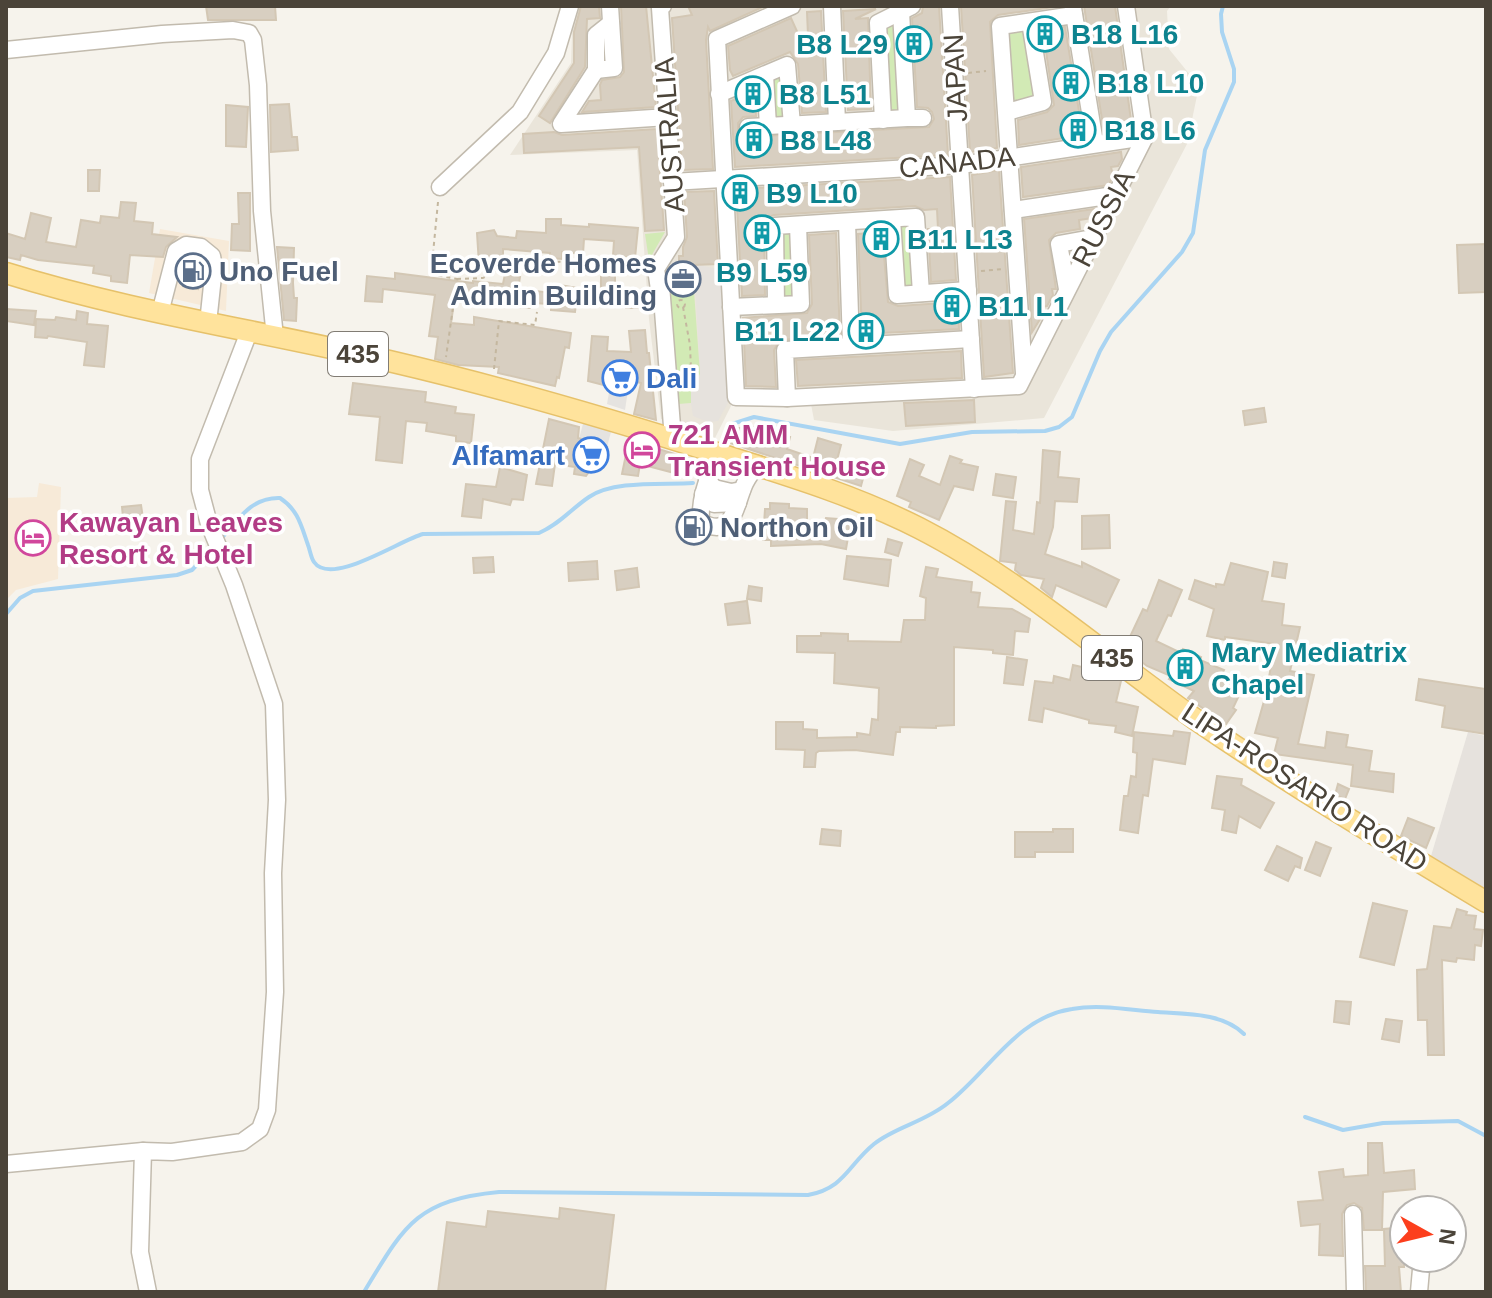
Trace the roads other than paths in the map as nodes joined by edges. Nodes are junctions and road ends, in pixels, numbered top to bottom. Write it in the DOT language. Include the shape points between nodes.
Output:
graph roads {
  1 [pos="570,6"];
  2 [pos="663,6"];
  3 [pos="792,6"];
  4 [pos="832,6"];
  5 [pos="950,6"];
  6 [pos="1126,6"];
  7 [pos="906,9"];
  8 [pos="1073,10"];
  9 [pos="610,14"];
  10 [pos="1030,22"];
  11 [pos="6,50"];
  12 [pos="765,75"];
  13 [pos="719,94"];
  14 [pos="1007,112"];
  15 [pos="668,117"];
  16 [pos="883,120"];
  17 [pos="837,122"];
  18 [pos="792,125"];
  19 [pos="768,126"];
  20 [pos="748,127"];
  21 [pos="1145,137"];
  22 [pos="1095,143"];
  23 [pos="1011,157"];
  24 [pos="961,165"];
  25 [pos="723,179"];
  26 [pos="672,182"];
  27 [pos="440,187"];
  28 [pos="1114,195"];
  29 [pos="1013,210"];
  30 [pos="892,219"];
  31 [pos="847,222"];
  32 [pos="798,225"];
  33 [pos="1092,238"];
  34 [pos="6,273"];
  35 [pos="1067,289"];
  36 [pos="968,290"];
  37 [pos="921,293"];
  38 [pos="776,305"];
  39 [pos="731,307"];
  40 [pos="160,313"];
  41 [pos="208,323"];
  42 [pos="249,332"];
  43 [pos="275,337"];
  44 [pos="971,339"];
  45 [pos="851,345"];
  46 [pos="1024,375"];
  47 [pos="974,389"];
  48 [pos="787,398"];
  49 [pos="673,439"];
  50 [pos="712,451"];
  51 [pos="757,465"];
  52 [pos="705,487"];
  53 [pos="740,497"];
  54 [pos="1486,902"];
  55 [pos="143,1151"];
  56 [pos="6,1164"];
  57 [pos="1353,1214"];
  58 [pos="148,1292"];
  59 [pos="1355,1292"];
  1 -- 27 [label="street" via="556,53 520,112"];
  2 -- 15 [label="street, AUSTRALIA"];
  3 -- 13 [label="street" via="717,39"];
  4 -- 17 [label="street"];
  5 -- 24 [label="street, JAPAN"];
  6 -- 21 [label="street, RUSSIA"];
  7 -- 16 [label="street" via="878,23"];
  7 -- 16 [label="street" via="915,118"];
  8 -- 10 [label="street"];
  8 -- 22 [label="street"];
  9 -- 15 [label="street" via="596,35 596,70 561,124"];
  10 -- 14 [label="street" via="1000,26"];
  10 -- 14 [label="street" via="1043,102"];
  11 -- 43 [label="street" via="162,34 249,33 258,85 262,211"];
  12 -- 13 [label="street"];
  12 -- 18 [label="street" via="787,65"];
  12 -- 19 [label="street"];
  13 -- 25 [label="street"];
  14 -- 23 [label="street"];
  15 -- 26 [label="street, AUSTRALIA"];
  16 -- 17 [label="street"];
  17 -- 18 [label="street"];
  18 -- 19 [label="street"];
  19 -- 20 [label="street"];
  21 -- 22 [label="street, CANADA"];
  21 -- 28 [label="street, RUSSIA"];
  22 -- 23 [label="street, CANADA"];
  23 -- 24 [label="street, CANADA"];
  23 -- 29 [label="street"];
  24 -- 25 [label="street, CANADA"];
  24 -- 36 [label="street, JAPAN"];
  25 -- 26 [label="street, CANADA"];
  25 -- 39 [label="street"];
  26 -- 49 [label="street, AUSTRALIA" via="676,237 655,276"];
  28 -- 29 [label="street"];
  28 -- 33 [label="street, RUSSIA"];
  29 -- 46 [label="street"];
  30 -- 31 [label="street"];
  30 -- 37 [label="street" via="897,295"];
  30 -- 37 [label="street" via="916,217"];
  31 -- 32 [label="street"];
  31 -- 45 [label="street"];
  32 -- 38 [label="street" via="775,226"];
  32 -- 38 [label="street" via="801,304"];
  33 -- 35 [label="street, RUSSIA"];
  33 -- 35 [label="street" via="1059,244"];
  34 -- 40 [label="main road, LIPA-ROSARIO ROAD / 435"];
  35 -- 46 [label="street, RUSSIA"];
  36 -- 37 [label="street"];
  36 -- 44 [label="street, JAPAN"];
  38 -- 39 [label="street"];
  39 -- 48 [label="street" via="736,397"];
  40 -- 41 [label="main road, LIPA-ROSARIO ROAD / 435"];
  40 -- 41 [label="street" via="176,251 186,245 201,247 212,256 214,267"];
  41 -- 42 [label="main road, LIPA-ROSARIO ROAD / 435"];
  42 -- 43 [label="main road, LIPA-ROSARIO ROAD / 435"];
  42 -- 55 [label="street" via="200,459 200,490 274,704 275,992 267,1110 260,1129 242,1142"];
  43 -- 49 [label="main road, LIPA-ROSARIO ROAD / 435" via="493,386"];
  44 -- 45 [label="street"];
  44 -- 47 [label="street, JAPAN"];
  45 -- 48 [label="street" via="785,350"];
  46 -- 47 [label="street" via="1019,386"];
  47 -- 48 [label="street"];
  49 -- 50 [label="main road, LIPA-ROSARIO ROAD / 435"];
  50 -- 51 [label="main road, LIPA-ROSARIO ROAD / 435"];
  50 -- 52 [label="street"];
  51 -- 53 [label="street"];
  51 -- 54 [label="main road, LIPA-ROSARIO ROAD / 435" via="864,503 964,554 1198,721"];
  52 -- 53 [label="street"];
  52 -- 53 [label="street" via="701,522 708,526 731,521"];
  55 -- 56 [label="street"];
  55 -- 58 [label="street" via="140,1252"];
  57 -- 59 [label="street"];
}
